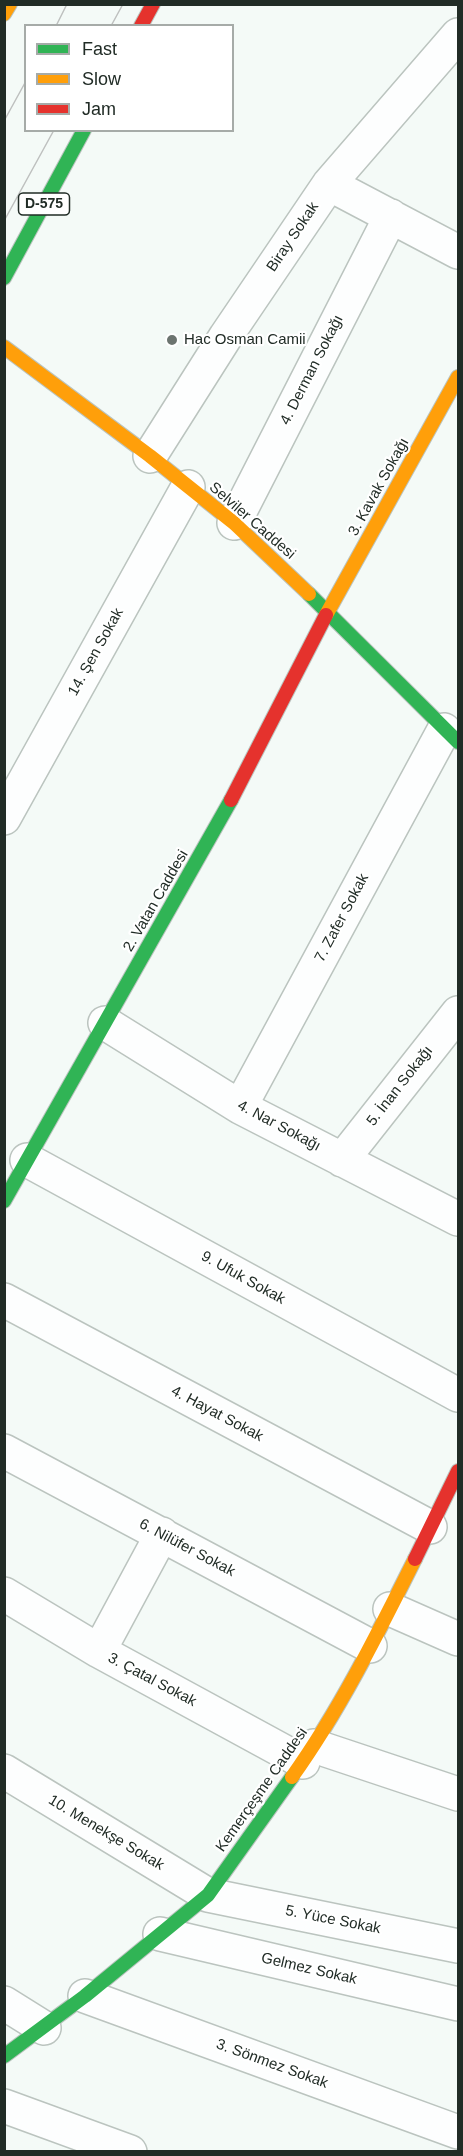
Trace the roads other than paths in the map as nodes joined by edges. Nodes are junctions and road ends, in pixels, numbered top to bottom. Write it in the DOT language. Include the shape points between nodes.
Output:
graph roads {
  1 [pos="10,4"];
  2 [pos="153,4"];
  3 [pos="4,14"];
  4 [pos="142,24"];
  5 [pos="459,34"];
  6 [pos="83,132"];
  7 [pos="329,184"];
  8 [pos="391,216"];
  9 [pos="459,252"];
  10 [pos="4,278"];
  11 [pos="4,347"];
  12 [pos="459,377"];
  13 [pos="150,456"];
  14 [pos="188,487"];
  15 [pos="234,523"];
  16 [pos="328,612"];
  17 [pos="451,736"];
  18 [pos="4,818"];
  19 [pos="459,1013"];
  20 [pos="105,1023"];
  21 [pos="240,1107"];
  22 [pos="27,1160"];
  23 [pos="342,1160"];
  24 [pos="4,1201"];
  25 [pos="455,1210"];
  26 [pos="4,1300"];
  27 [pos="459,1395"];
  28 [pos="4,1451"];
  29 [pos="459,1471"];
  30 [pos="430,1527"];
  31 [pos="162,1534"];
  32 [pos="4,1594"];
  33 [pos="390,1609"];
  34 [pos="459,1639"];
  35 [pos="370,1646"];
  36 [pos="99,1651"];
  37 [pos="309,1754"];
  38 [pos="4,1771"];
  39 [pos="459,1794"];
  40 [pos="208,1895"];
  41 [pos="160,1934"];
  42 [pos="459,1946"];
  43 [pos="85,1996"];
  44 [pos="4,2003"];
  45 [pos="459,2004"];
  46 [pos="44,2028"];
  47 [pos="4,2056"];
  48 [pos="4,2106"];
  49 [pos="459,2132"];
  50 [pos="130,2151"];
  1 -- 3 [label="main road"];
  2 -- 4 [label="main road"];
  5 -- 7 [label="street, Biray Sokak"];
  6 -- 10 [label="main road, D-575"];
  7 -- 8 [label="street"];
  7 -- 13 [label="street, Biray Sokak"];
  8 -- 9 [label="street"];
  8 -- 15 [label="street, 4. Derman Sokağı"];
  11 -- 13 [label="main road, Selviler Caddesi"];
  12 -- 16 [label="main road, 3. Kavak Sokağı"];
  13 -- 14 [label="main road, Selviler Caddesi"];
  14 -- 15 [label="main road, Selviler Caddesi"];
  14 -- 18 [label="street, 14. Şen Sokak"];
  15 -- 16 [label="main road, Selviler Caddesi"];
  16 -- 17 [label="main road, Selviler Caddesi"];
  16 -- 20 [label="main road, 2. Vatan Caddesi" via="218,826"];
  17 -- 21 [label="street, 7. Zafer Sokak"];
  19 -- 23 [label="street, 5. İnan Sokağı"];
  20 -- 21 [label="street, 4. Nar Sokağı"];
  20 -- 22 [label="main road, 2. Vatan Caddesi"];
  21 -- 23 [label="street, 4. Nar Sokağı"];
  22 -- 24 [label="main road, 2. Vatan Caddesi"];
  22 -- 27 [label="street, 9. Ufuk Sokak"];
  23 -- 25 [label="street, 4. Nar Sokağı"];
  26 -- 30 [label="street, 4. Hayat Sokak"];
  28 -- 31 [label="street, 6. Nilüfer Sokak"];
  29 -- 30 [label="main road, Kemerçeşme Caddesi"];
  30 -- 33 [label="main road, Kemerçeşme Caddesi"];
  31 -- 35 [label="street, 6. Nilüfer Sokak"];
  31 -- 36 [label="street"];
  32 -- 36 [label="street, 3. Çatal Sokak"];
  33 -- 34 [label="street"];
  33 -- 35 [label="main road, Kemerçeşme Caddesi"];
  35 -- 37 [label="main road, Kemerçeşme Caddesi"];
  36 -- 37 [label="street, 3. Çatal Sokak"];
  37 -- 39 [label="street, 3. Çatal Sokak"];
  37 -- 40 [label="main road, Kemerçeşme Caddesi"];
  38 -- 40 [label="street, 10. Menekşe Sokak"];
  40 -- 41 [label="main road, Kemerçeşme Caddesi"];
  40 -- 42 [label="street, 5. Yüce Sokak"];
  41 -- 43 [label="main road, Kemerçeşme Caddesi"];
  41 -- 45 [label="street, Gelmez Sokak"];
  43 -- 46 [label="main road, Kemerçeşme Caddesi"];
  43 -- 49 [label="street, 3. Sönmez Sokak"];
  44 -- 46 [label="street"];
  46 -- 47 [label="main road, Kemerçeşme Caddesi"];
  48 -- 50 [label="street"];
}
